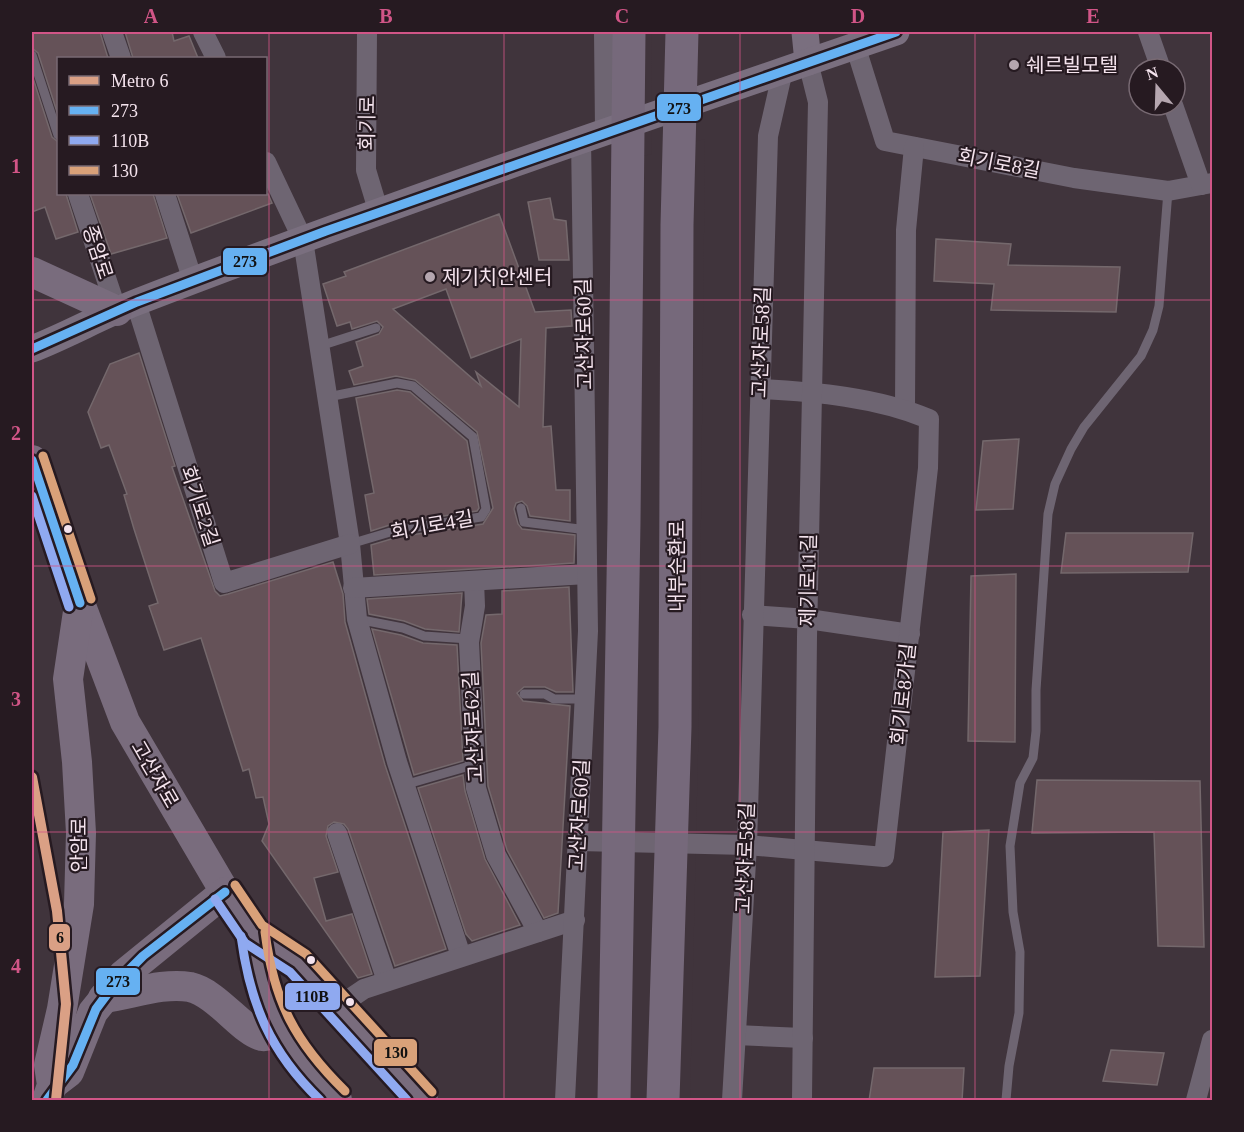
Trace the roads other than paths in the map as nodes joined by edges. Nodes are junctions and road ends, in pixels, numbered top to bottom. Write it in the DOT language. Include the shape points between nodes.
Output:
graph roads {
  1 [pos="112,32"];
  2 [pos="203,32"];
  3 [pos="367,32"];
  4 [pos="604,32"];
  5 [pos="629,32"];
  6 [pos="682,32"];
  7 [pos="805,32"];
  8 [pos="896,32"];
  9 [pos="1148,32"];
  10 [pos="855,45"];
  11 [pos="32,55"];
  12 [pos="121,57"];
  13 [pos="216,57"];
  14 [pos="1157,57"];
  15 [pos="808,62"];
  16 [pos="783,70"];
  17 [pos="1178,117"];
  18 [pos="57,132"];
  19 [pos="593,134"];
  20 [pos="915,147"];
  21 [pos="267,164"];
  22 [pos="1207,184"];
  23 [pos="1168,191"];
  24 [pos="78,195"];
  25 [pos="165,195"];
  26 [pos="379,213"];
  27 [pos="303,240"];
  28 [pos="32,273"];
  29 [pos="193,281"];
  30 [pos="127,307"];
  31 [pos="376,328"];
  32 [pos="320,346"];
  33 [pos="32,349"];
  34 [pos="760,389"];
  35 [pos="812,392"];
  36 [pos="328,397"];
  37 [pos="905,409"];
  38 [pos="32,460"];
  39 [pos="520,508"];
  40 [pos="587,530"];
  41 [pos="350,543"];
  42 [pos="587,574"];
  43 [pos="474,581"];
  44 [pos="353,588"];
  45 [pos="80,603"];
  46 [pos="752,615"];
  47 [pos="357,619"];
  48 [pos="807,619"];
  49 [pos="910,634"];
  50 [pos="469,639"];
  51 [pos="524,694"];
  52 [pos="585,699"];
  53 [pos="473,765"];
  54 [pos="404,785"];
  55 [pos="337,833"];
  56 [pos="583,841"];
  57 [pos="738,844"];
  58 [pos="805,849"];
  59 [pos="225,892"];
  60 [pos="575,920"];
  61 [pos="538,932"];
  62 [pos="253,934"];
  63 [pos="460,956"];
  64 [pos="387,981"];
  65 [pos="103,998"];
  66 [pos="336,1008"];
  67 [pos="280,1032"];
  68 [pos="736,1035"];
  69 [pos="803,1038"];
  70 [pos="1212,1040"];
  71 [pos="50,1093"];
  72 [pos="337,1101"];
  73 [pos="423,1101"];
  74 [pos="566,1101"];
  75 [pos="614,1101"];
  76 [pos="663,1101"];
  77 [pos="732,1101"];
  78 [pos="802,1101"];
  79 [pos="1006,1101"];
  80 [pos="1196,1101"];
  1 -- 12 [label="street"];
  2 -- 13 [label="street"];
  3 -- 26 [label="street, 회기로" via="366,170"];
  4 -- 19 [label="street, 고산자로60길"];
  5 -- 75 [label="highway, bridge"];
  6 -- 76 [label="highway, 내부순환로, bridge" via="677,225 675,727"];
  7 -- 15 [label="main road"];
  8 -- 10 [label="main road"];
  9 -- 14 [label="street"];
  10 -- 15 [label="main road"];
  10 -- 20 [label="street, 회기로8길" via="885,141"];
  11 -- 18 [label="lane"];
  15 -- 16 [label="main road"];
  15 -- 35 [label="street, 제기로11길" via="818,102"];
  16 -- 19 [label="main road, bridge"];
  16 -- 34 [label="street, 고산자로58길" via="768,136"];
  17 -- 22 [label="street"];
  19 -- 26 [label="main road"];
  19 -- 40 [label="street, 고산자로60길"];
  20 -- 23 [label="street, 회기로8길" via="1074,178"];
  20 -- 37 [label="street" via="906,230"];
  21 -- 27 [label="street"];
  22 -- 23 [label="street, 회기로8길"];
  23 -- 79 [label="lane" via="1159,306 1153,330 1142,356 1084,427 1071,449 1055,484 1048,514 1033,758 1020,783 1010,846 1020,963 1017,1032"];
  24 -- 30 [label="street, 종암로"];
  25 -- 29 [label="street"];
  26 -- 27 [label="main road"];
  27 -- 29 [label="main road"];
  27 -- 32 [label="street"];
  28 -- 30 [label="main road"];
  29 -- 30 [label="main road"];
  30 -- 33 [label="main road"];
  30 -- 41 [label="street, 회기로2길" via="224,583"];
  31 -- 32 [label="lane"];
  32 -- 36 [label="street"];
  34 -- 35 [label="street, 회기로8가길"];
  34 -- 46 [label="street, 고산자로58길"];
  35 -- 37 [label="street, 회기로8가길"];
  35 -- 48 [label="street, 제기로11길"];
  36 -- 41 [label="street"];
  36 -- 41 [label="lane, 회기로4길" via="396,383 413,386 473,437 486,509 481,517 397,530"];
  37 -- 49 [label="street, 회기로8가길" via="929,419 928,468"];
  38 -- 45 [label="main road"];
  39 -- 40 [label="lane" via="524,522"];
  40 -- 42 [label="street, 고산자로60길"];
  41 -- 44 [label="street"];
  42 -- 43 [label="street"];
  42 -- 52 [label="street, 고산자로60길"];
  43 -- 44 [label="street"];
  43 -- 50 [label="street, 고산자로62길" via="475,606"];
  44 -- 47 [label="street"];
  45 -- 59 [label="main road, 고산자로" via="125,722"];
  45 -- 71 [label="main road, 안암로" via="68,679 81,833 79,904 63,1009 49,1065"];
  46 -- 48 [label="street"];
  46 -- 57 [label="street, 고산자로58길"];
  47 -- 50 [label="lane" via="424,636"];
  47 -- 54 [label="street"];
  48 -- 49 [label="street"];
  48 -- 58 [label="street, 제기로11길"];
  49 -- 58 [label="street, 회기로8가길" via="884,857"];
  50 -- 53 [label="street, 고산자로62길"];
  51 -- 52 [label="lane"];
  52 -- 56 [label="street, 고산자로60길"];
  53 -- 54 [label="lane"];
  53 -- 61 [label="street, 고산자로62길" via="496,855"];
  54 -- 63 [label="street"];
  55 -- 64 [label="street"];
  56 -- 57 [label="street, 회기로8가길, bridge"];
  56 -- 60 [label="street, 고산자로60길"];
  57 -- 58 [label="street, 회기로8가길"];
  57 -- 68 [label="street, 고산자로58길"];
  58 -- 69 [label="street, 제기로11길"];
  59 -- 62 [label="main road, 고산자로"];
  59 -- 65 [label="main road, 안암로" via="140,960"];
  60 -- 61 [label="street"];
  60 -- 74 [label="street, 고산자로60길"];
  61 -- 63 [label="street"];
  62 -- 66 [label="main road, 고산자로" via="298,963"];
  62 -- 67 [label="main road, 고산자로" via="260,987"];
  63 -- 64 [label="street"];
  64 -- 66 [label="street" via="364,989"];
  65 -- 67 [label="main road" via="188,987 213,999 256,1034 269,1036"];
  65 -- 71 [label="main road, 안암로" via="69,1072"];
  66 -- 73 [label="main road, 고산자로"];
  67 -- 72 [label="main road, 고산자로" via="300,1064"];
  68 -- 69 [label="street"];
  68 -- 77 [label="street, 고산자로58길"];
  69 -- 78 [label="street, 제기로11길"];
  70 -- 80 [label="street"];
}
